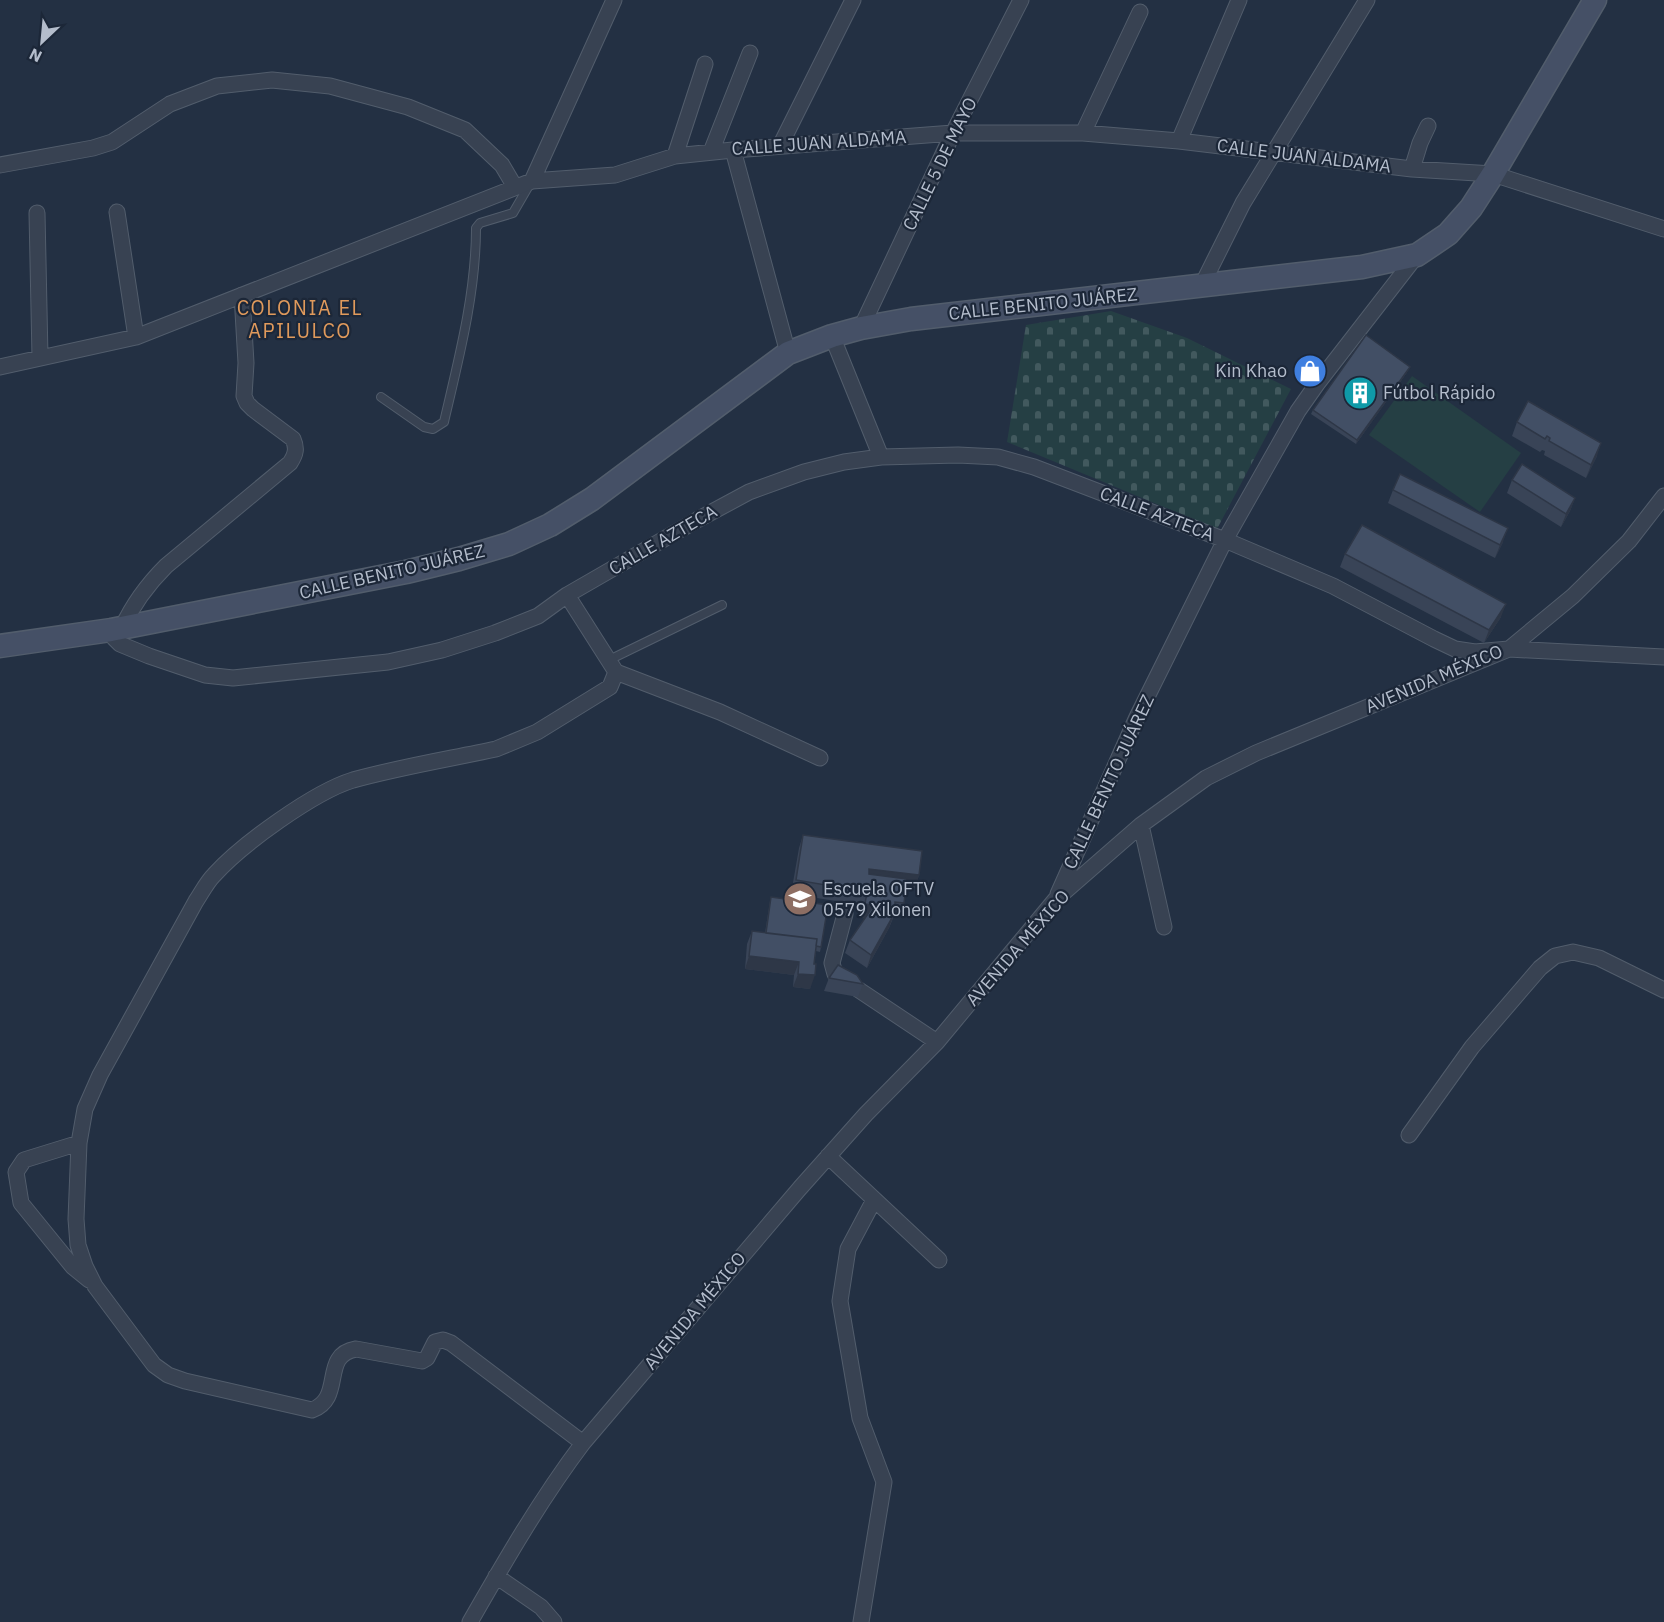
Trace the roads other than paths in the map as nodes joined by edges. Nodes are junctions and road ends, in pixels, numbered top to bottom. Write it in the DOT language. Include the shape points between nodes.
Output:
graph roads {
  1 [pos="614,0"];
  2 [pos="853,0"];
  3 [pos="1021,0"];
  4 [pos="1239,0"];
  5 [pos="1367,0"];
  6 [pos="1595,0"];
  7 [pos="1140,12"];
  8 [pos="750,53"];
  9 [pos="705,64"];
  10 [pos="1428,126"];
  11 [pos="953,133"];
  12 [pos="1083,133"];
  13 [pos="1179,141"];
  14 [pos="780,146"];
  15 [pos="733,150"];
  16 [pos="711,152"];
  17 [pos="1274,153"];
  18 [pos="675,156"];
  19 [pos="0,165"];
  20 [pos="1412,169"];
  21 [pos="1493,174"];
  22 [pos="532,181"];
  23 [pos="515,188"];
  24 [pos="117,212"];
  25 [pos="37,213"];
  26 [pos="1664,229"];
  27 [pos="1417,255"];
  28 [pos="1200,287"];
  29 [pos="242,295"];
  30 [pos="861,328"];
  31 [pos="832,336"];
  32 [pos="136,337"];
  33 [pos="789,353"];
  34 [pos="40,357"];
  35 [pos="0,366"];
  36 [pos="381,397"];
  37 [pos="881,457"];
  38 [pos="1664,496"];
  39 [pos="1659,513"];
  40 [pos="1225,540"];
  41 [pos="567,595"];
  42 [pos="722,605"];
  43 [pos="116,629"];
  44 [pos="0,646"];
  45 [pos="1509,649"];
  46 [pos="1664,657"];
  47 [pos="612,666"];
  48 [pos="820,758"];
  49 [pos="1141,825"];
  50 [pos="1055,900"];
  51 [pos="844,914"];
  52 [pos="1164,927"];
  53 [pos="1664,990"];
  54 [pos="937,1042"];
  55 [pos="1409,1135"];
  56 [pos="79,1143"];
  57 [pos="828,1156"];
  58 [pos="874,1200"];
  59 [pos="939,1260"];
  60 [pos="95,1286"];
  61 [pos="583,1443"];
  62 [pos="496,1576"];
  63 [pos="470,1622"];
  64 [pos="554,1622"];
  65 [pos="861,1622"];
  1 -- 22 [label="street"];
  2 -- 14 [label="street"];
  3 -- 11 [label="street, CALLE 5 DE MAYO"];
  4 -- 13 [label="street"];
  5 -- 17 [label="street"];
  6 -- 21 [label="main road"];
  7 -- 12 [label="street"];
  8 -- 16 [label="street"];
  9 -- 18 [label="street"];
  10 -- 20 [label="street"];
  11 -- 12 [label="street, CALLE JUAN ALDAMA"];
  11 -- 14 [label="street, CALLE JUAN ALDAMA"];
  11 -- 30 [label="street, CALLE 5 DE MAYO"];
  12 -- 13 [label="street, CALLE JUAN ALDAMA"];
  13 -- 17 [label="street, CALLE JUAN ALDAMA"];
  14 -- 15 [label="street, CALLE JUAN ALDAMA"];
  15 -- 16 [label="street, CALLE JUAN ALDAMA"];
  15 -- 33 [label="street"];
  16 -- 18 [label="street, CALLE JUAN ALDAMA"];
  17 -- 20 [label="street, CALLE JUAN ALDAMA"];
  17 -- 28 [label="street"];
  18 -- 22 [label="street, CALLE JUAN ALDAMA" via="615,175"];
  19 -- 23 [label="street" via="93,148 130,132 170,104 217,86 272,80 330,86 408,106 465,130 502,165"];
  20 -- 21 [label="street, CALLE JUAN ALDAMA"];
  21 -- 26 [label="street, CALLE JUAN ALDAMA"];
  21 -- 27 [label="main road" via="1448,234"];
  22 -- 23 [label="street, CALLE JUAN ALDAMA"];
  22 -- 36 [label="lane" via="513,213 480,223 476,228 476,261 444,422 433,429 424,428"];
  23 -- 29 [label="street, CALLE JUAN ALDAMA"];
  24 -- 32 [label="street"];
  25 -- 34 [label="street"];
  27 -- 28 [label="main road, CALLE BENITO JUÁREZ" via="1362,267"];
  27 -- 40 [label="street, CALLE BENITO JUÁREZ" via="1298,411"];
  28 -- 30 [label="main road, CALLE BENITO JUÁREZ"];
  29 -- 32 [label="street, CALLE JUAN ALDAMA"];
  29 -- 43 [label="street" via="244,396 253,409 293,439 295,455 148,583"];
  30 -- 31 [label="main road, CALLE BENITO JUÁREZ"];
  31 -- 33 [label="main road, CALLE BENITO JUÁREZ"];
  31 -- 37 [label="street"];
  32 -- 34 [label="street, CALLE JUAN ALDAMA"];
  33 -- 43 [label="main road, CALLE BENITO JUÁREZ" via="592,499 509,544 406,572"];
  34 -- 35 [label="street, CALLE JUAN ALDAMA"];
  37 -- 40 [label="street, CALLE AZTECA" via="998,457"];
  37 -- 41 [label="street, CALLE AZTECA" via="804,472 749,492"];
  38 -- 39 [label="street, AVENIDA MÉXICO"];
  39 -- 45 [label="street, AVENIDA MÉXICO" via="1581,588"];
  40 -- 45 [label="street, CALLE AZTECA" via="1333,586 1455,649"];
  40 -- 50 [label="street, CALLE BENITO JUÁREZ" via="1137,717"];
  41 -- 43 [label="street, CALLE AZTECA" via="538,616 442,650 388,662 233,678 205,675 120,644 114,638"];
  41 -- 47 [label="street"];
  42 -- 47 [label="lane"];
  43 -- 44 [label="main road, CALLE BENITO JUÁREZ"];
  45 -- 46 [label="street, CALLE AZTECA"];
  45 -- 49 [label="street, AVENIDA MÉXICO" via="1256,753 1206,778"];
  47 -- 48 [label="street"];
  47 -- 56 [label="street" via="610,687 537,732 496,748 352,781 298,809 236,853 196,901 100,1075 85,1109"];
  49 -- 50 [label="street, AVENIDA MÉXICO"];
  49 -- 52 [label="street"];
  50 -- 54 [label="street, AVENIDA MÉXICO"];
  51 -- 54 [label="street" via="832,963 835,974"];
  53 -- 55 [label="street" via="1599,958 1573,952 1555,956 1472,1047"];
  54 -- 57 [label="street, AVENIDA MÉXICO"];
  56 -- 60 [label="street" via="78,1245"];
  56 -- 60 [label="street" via="24,1160 16,1172 21,1203 73,1267"];
  57 -- 58 [label="street"];
  57 -- 61 [label="street, AVENIDA MÉXICO"];
  58 -- 59 [label="street"];
  58 -- 65 [label="street" via="848,1249 840,1301 860,1418 884,1482"];
  60 -- 61 [label="street" via="154,1365 185,1381 312,1410 329,1396 340,1355 357,1349 422,1361 435,1342 443,1340"];
  61 -- 62 [label="street, AVENIDA MÉXICO" via="550,1486"];
  62 -- 63 [label="street, AVENIDA MÉXICO"];
  62 -- 64 [label="street" via="541,1607"];
}
